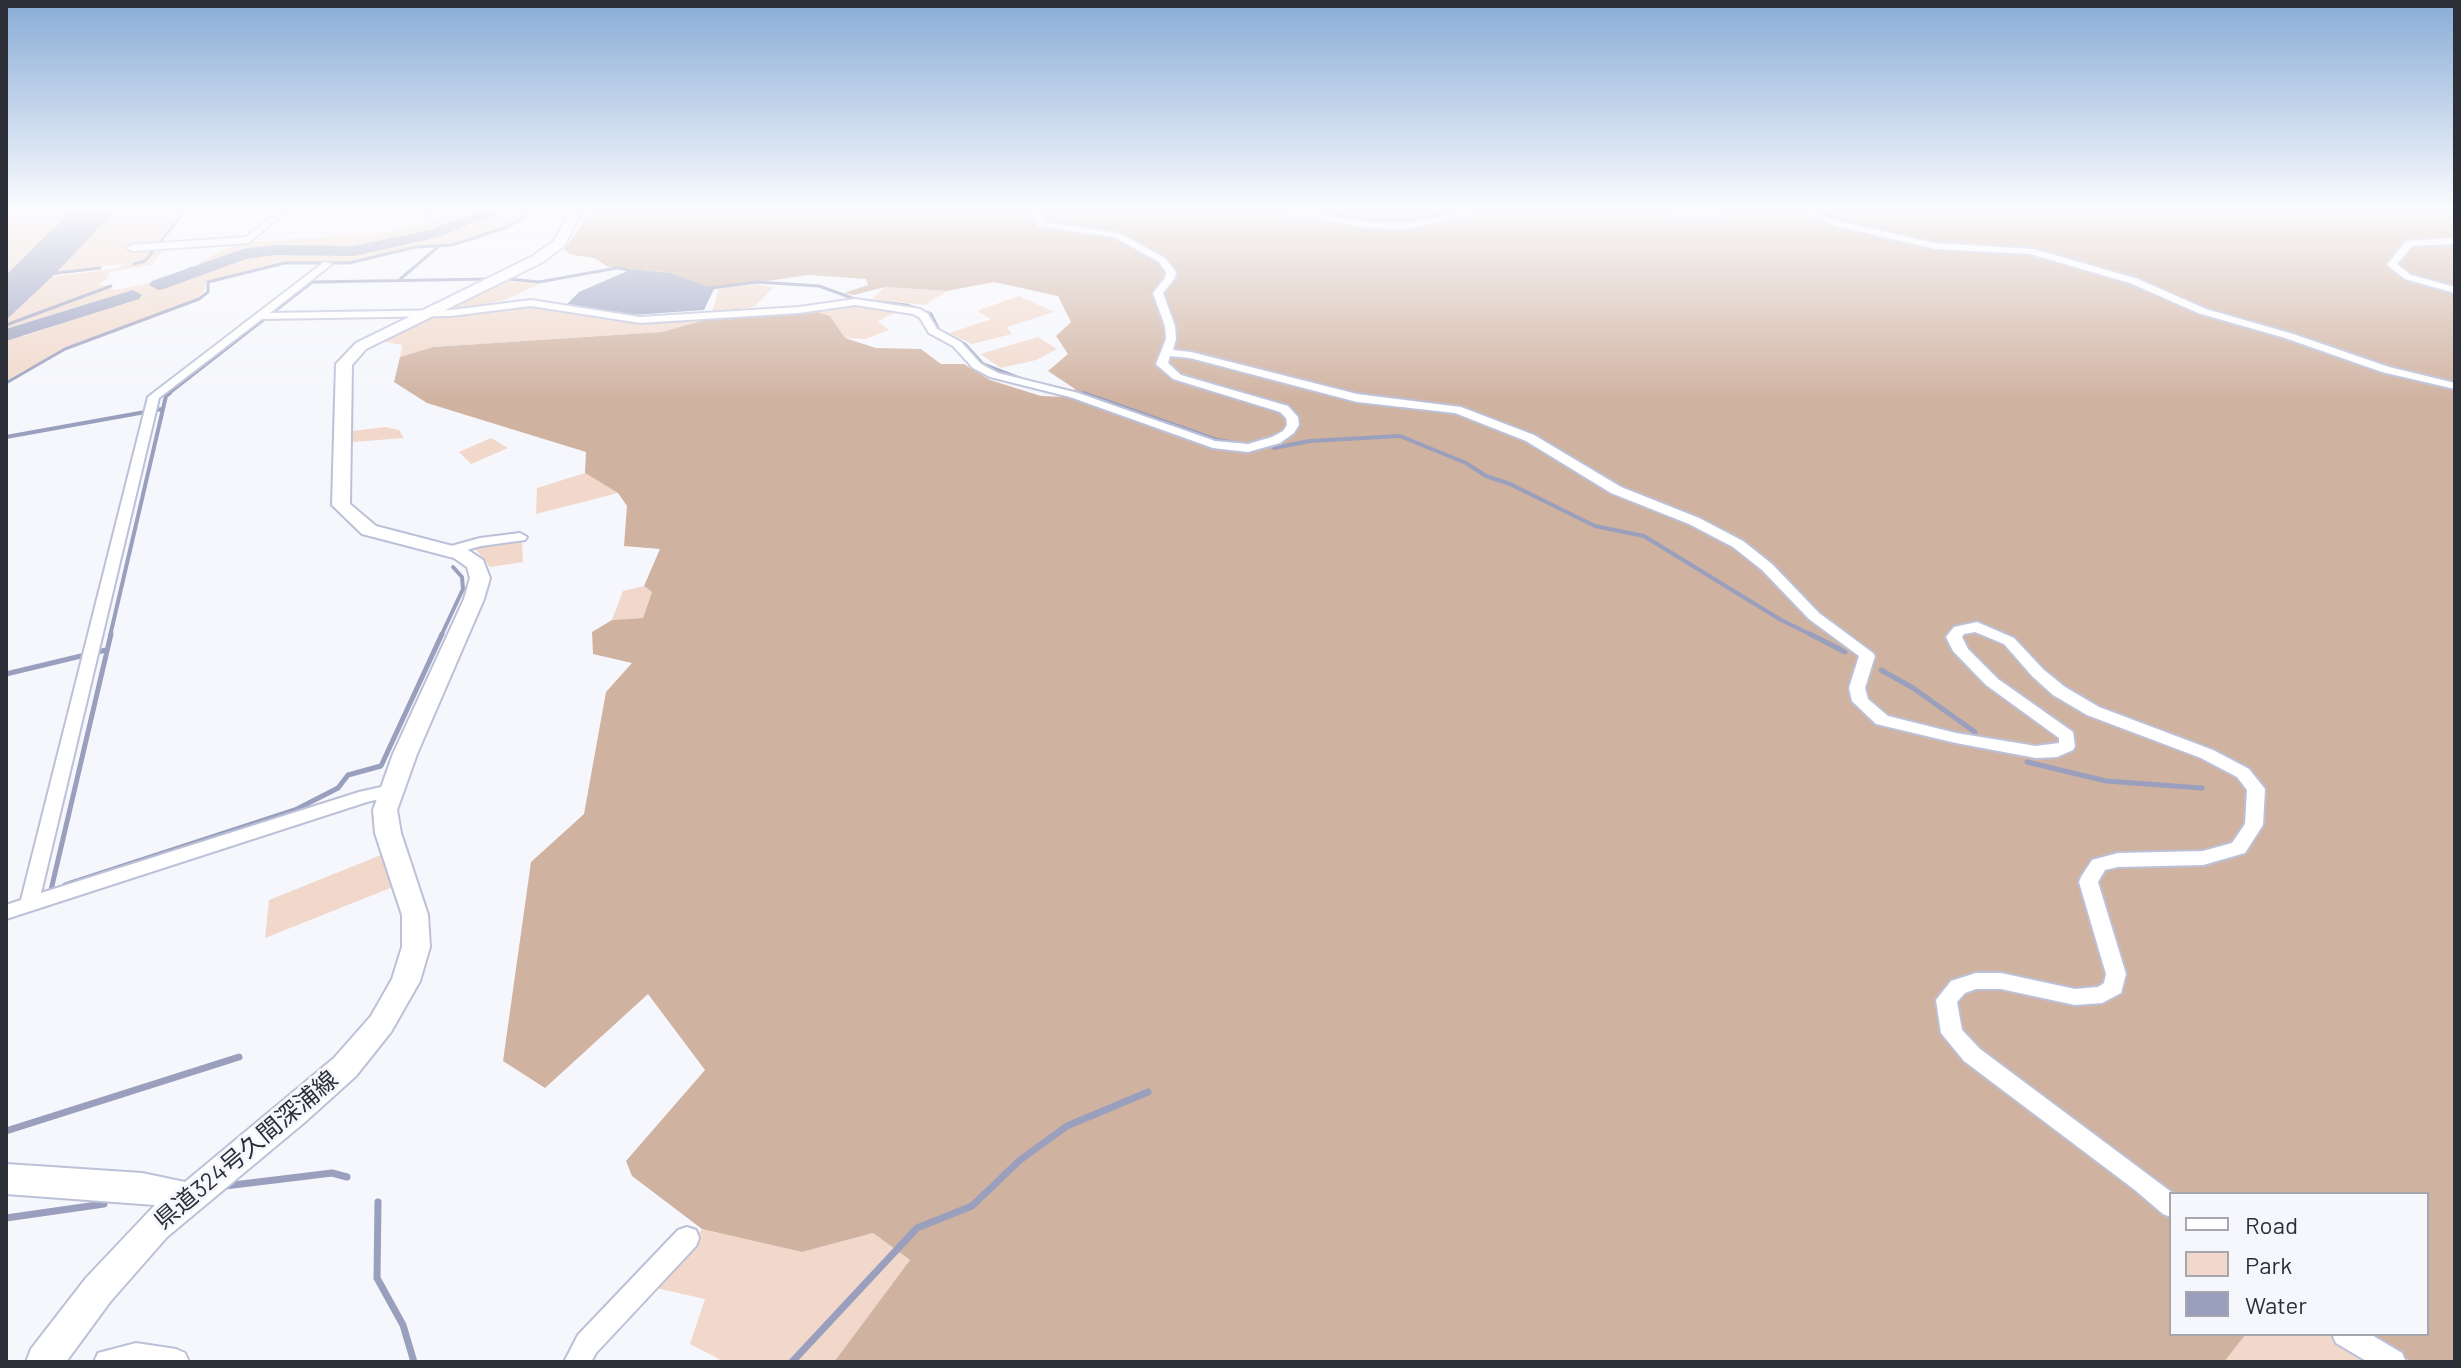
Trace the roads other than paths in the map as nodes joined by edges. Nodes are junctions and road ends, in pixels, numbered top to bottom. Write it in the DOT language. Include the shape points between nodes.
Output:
graph roads {
  1 [pos="313,275"];
  2 [pos="503,275"];
  3 [pos="1169,275"];
  4 [pos="2108,275"];
  5 [pos="2405,275"];
  6 [pos="2455,290"];
  7 [pos="428,313"];
  8 [pos="259,316"];
  9 [pos="1166,352"];
  10 [pos="2455,386"];
  11 [pos="520,537"];
  12 [pos="449,551"];
  13 [pos="390,791"];
  14 [pos="29,905"];
  15 [pos="6,912"];
  16 [pos="6,1179"];
  17 [pos="187,1197"];
  18 [pos="2169,1204"];
  19 [pos="687,1238"];
  20 [pos="2348,1336"];
  21 [pos="44,1362"];
  22 [pos="107,1362"];
  23 [pos="176,1362"];
  24 [pos="577,1362"];
  25 [pos="2393,1362"];
  1 -- 8 [label="street"];
  2 -- 7 [label="main road, 県道324号久間深浦線"];
  3 -- 9 [label="street" via="1158,293 1170,326"];
  4 -- 10 [label="street" via="2202,311 2386,370"];
  5 -- 6 [label="street"];
  7 -- 8 [label="street"];
  7 -- 9 [label="street" via="545,304 640,320 855,302 903,307 924,316 933,331 994,375 1074,395 1213,444 1262,445 1288,433 1293,425 1292,417 1270,403 1177,377 1162,364"];
  7 -- 12 [label="main road, 県道324号久間深浦線" via="361,346 344,364 341,505 369,530"];
  8 -- 14 [label="street" via="154,397"];
  9 -- 18 [label="street" via="1333,393 1457,410 1530,438 1616,490 1694,521 1738,544 1814,616 1861,649 1867,656 1857,688 1860,701 1882,720 2036,752 2067,746 2067,736 1992,682 1961,651 1954,637 1959,630 1977,627 2009,641 2059,691 2093,711 2243,773 2256,789 2254,825 2238,848 2203,858 2118,860 2099,865 2093,873 2088,882 2116,974 2114,987 2102,995 2075,997 1976,981 1958,987 1946,1000 1952,1033 1972,1055"];
  11 -- 12 [label="street"];
  12 -- 13 [label="main road, 県道324号久間深浦線" via="476,564 480,578"];
  13 -- 14 [label="street"];
  13 -- 17 [label="main road, 県道324号久間深浦線" via="385,810 388,833 415,915 416,947 406,981 381,1024 345,1067"];
  14 -- 15 [label="street"];
  16 -- 17 [label="main road" via="142,1188"];
  17 -- 21 [label="main road, 県道324号久間深浦線" via="98,1290"];
  19 -- 24 [label="street" via="587,1344"];
  20 -- 25 [label="street"];
  22 -- 23 [label="street" via="136,1356"];
}
